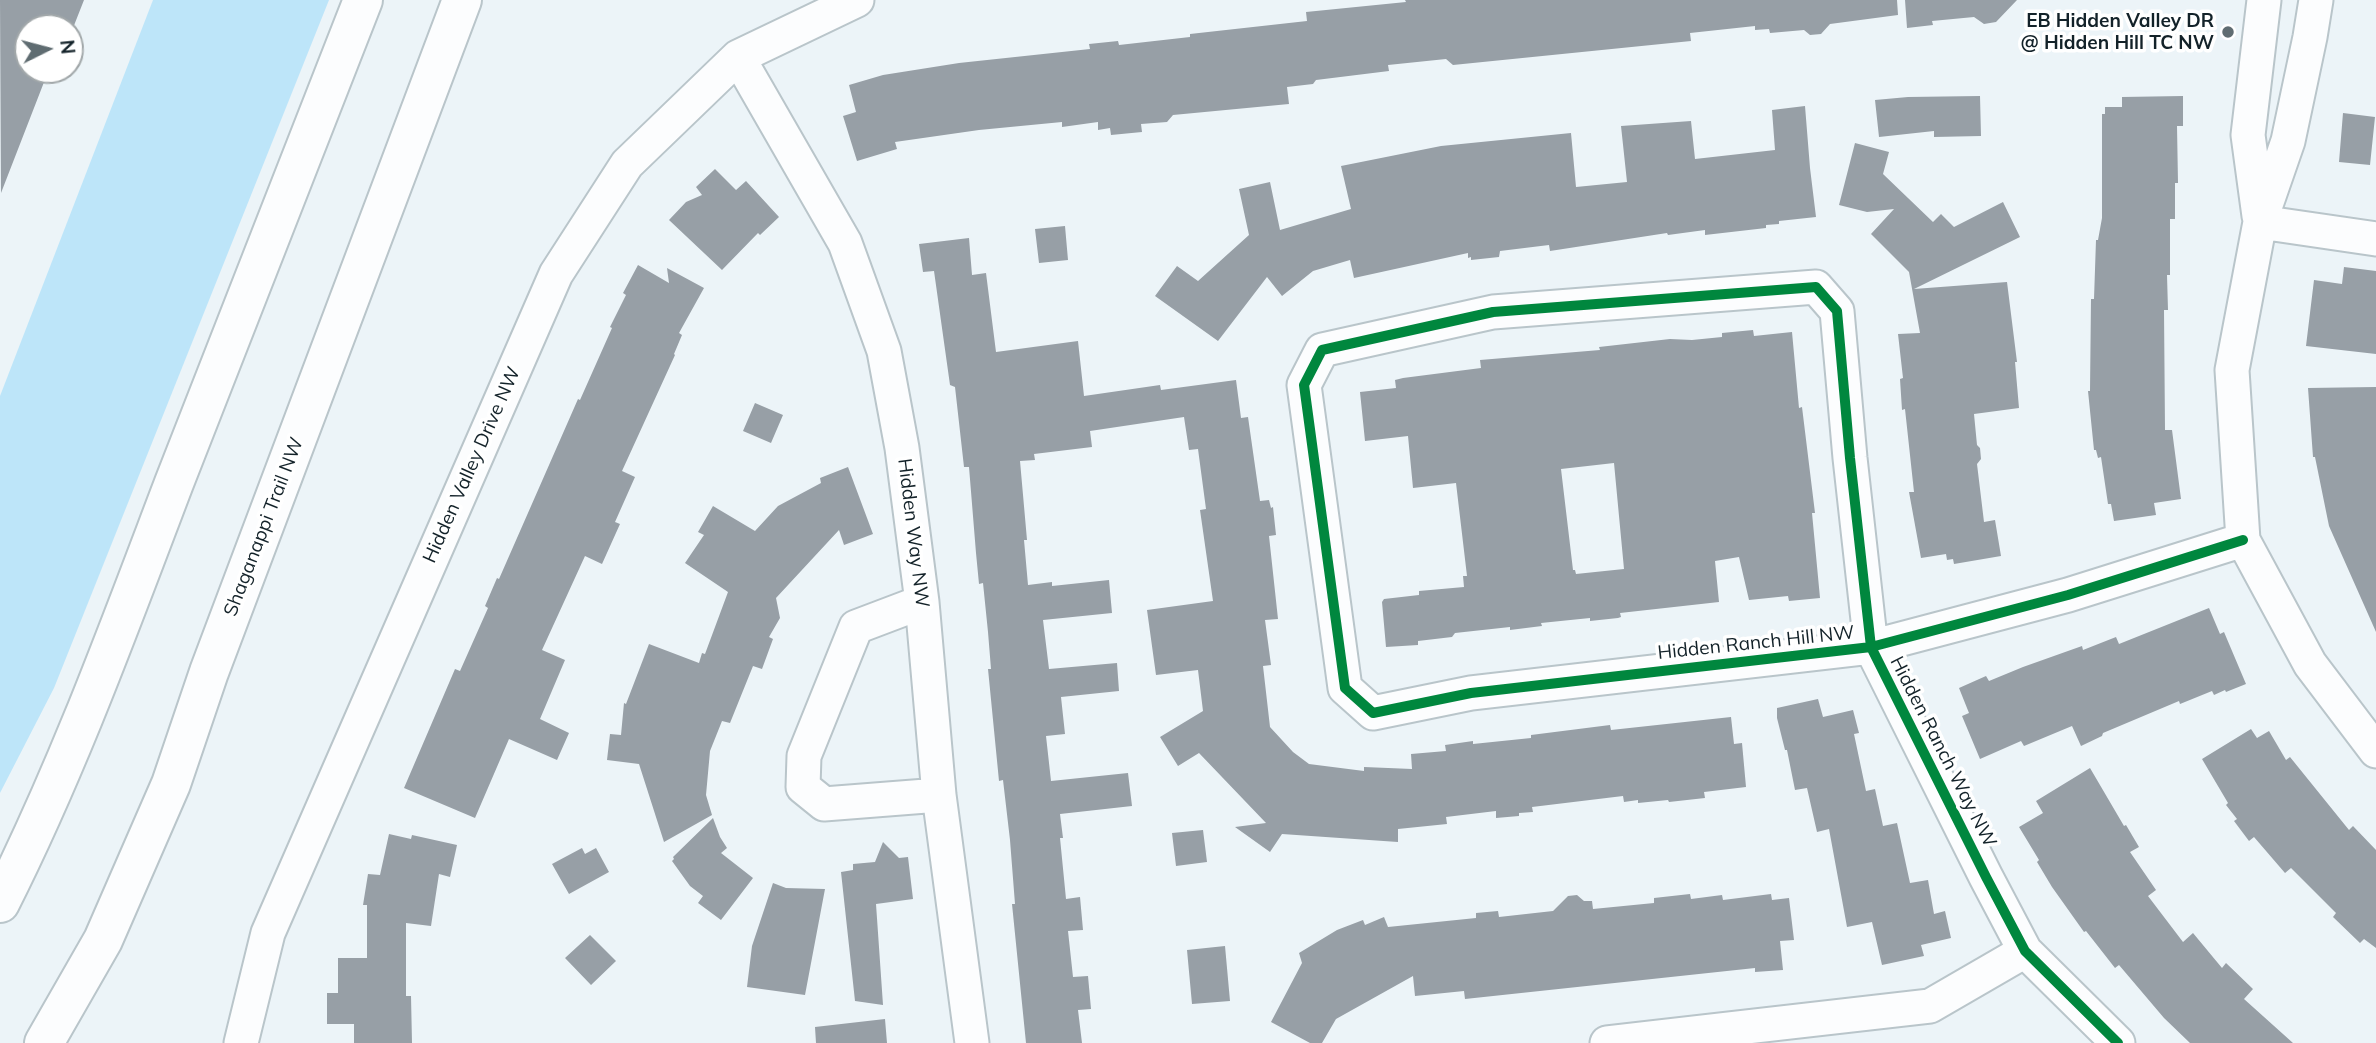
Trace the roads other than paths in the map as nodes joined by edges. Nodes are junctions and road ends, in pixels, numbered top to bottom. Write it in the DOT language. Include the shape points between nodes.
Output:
graph roads {
  1 [pos="363,0"];
  2 [pos="462,0"];
  3 [pos="857,0"];
  4 [pos="2264,0"];
  5 [pos="2315,0"];
  6 [pos="738,57"];
  7 [pos="2260,222"];
  8 [pos="2376,239"];
  9 [pos="2243,540"];
  10 [pos="922,602"];
  11 [pos="1871,647"];
  12 [pos="92,699"];
  13 [pos="2376,751"];
  14 [pos="939,794"];
  15 [pos="0,852"];
  16 [pos="0,903"];
  17 [pos="103,940"];
  18 [pos="2025,951"];
  19 [pos="44,1043"];
  20 [pos="59,1043"];
  21 [pos="241,1043"];
  22 [pos="972,1043"];
  23 [pos="1607,1043"];
  24 [pos="2118,1043"];
  1 -- 12 [label="main road"];
  2 -- 17 [label="main road, Shaganappi Trail NW" via="171,784"];
  3 -- 6 [label="street, Hidden Valley Drive NW"];
  4 -- 7 [label="street" via="2248,135"];
  5 -- 7 [label="street" via="2288,141"];
  6 -- 10 [label="street, Hidden Way NW" via="845,243 884,351"];
  6 -- 21 [label="street, Hidden Valley Drive NW" via="627,164 556,274 268,933"];
  7 -- 8 [label="street"];
  7 -- 9 [label="street" via="2232,370"];
  9 -- 11 [label="street, Hidden Ranch Way NW" via="2068,595"];
  9 -- 13 [label="street" via="2310,664"];
  10 -- 14 [label="street, Hidden Way NW"];
  10 -- 14 [label="street" via="856,627 804,755 803,787 824,804"];
  11 -- 11 [label="street, Hidden Ranch Hill NW" via="1471,693 1373,713 1345,688 1304,385 1322,350 1493,312 1816,287 1837,311"];
  11 -- 18 [label="street, Hidden Ranch Way NW"];
  12 -- 15 [label="main road"];
  12 -- 16 [label="main road"];
  14 -- 22 [label="street, Hidden Way NW"];
  17 -- 19 [label="main road, Shaganappi Trail NW"];
  17 -- 20 [label="main road"];
  18 -- 23 [label="street" via="1930,1006"];
  18 -- 24 [label="street, Hidden Ranch Way NW"];
}
